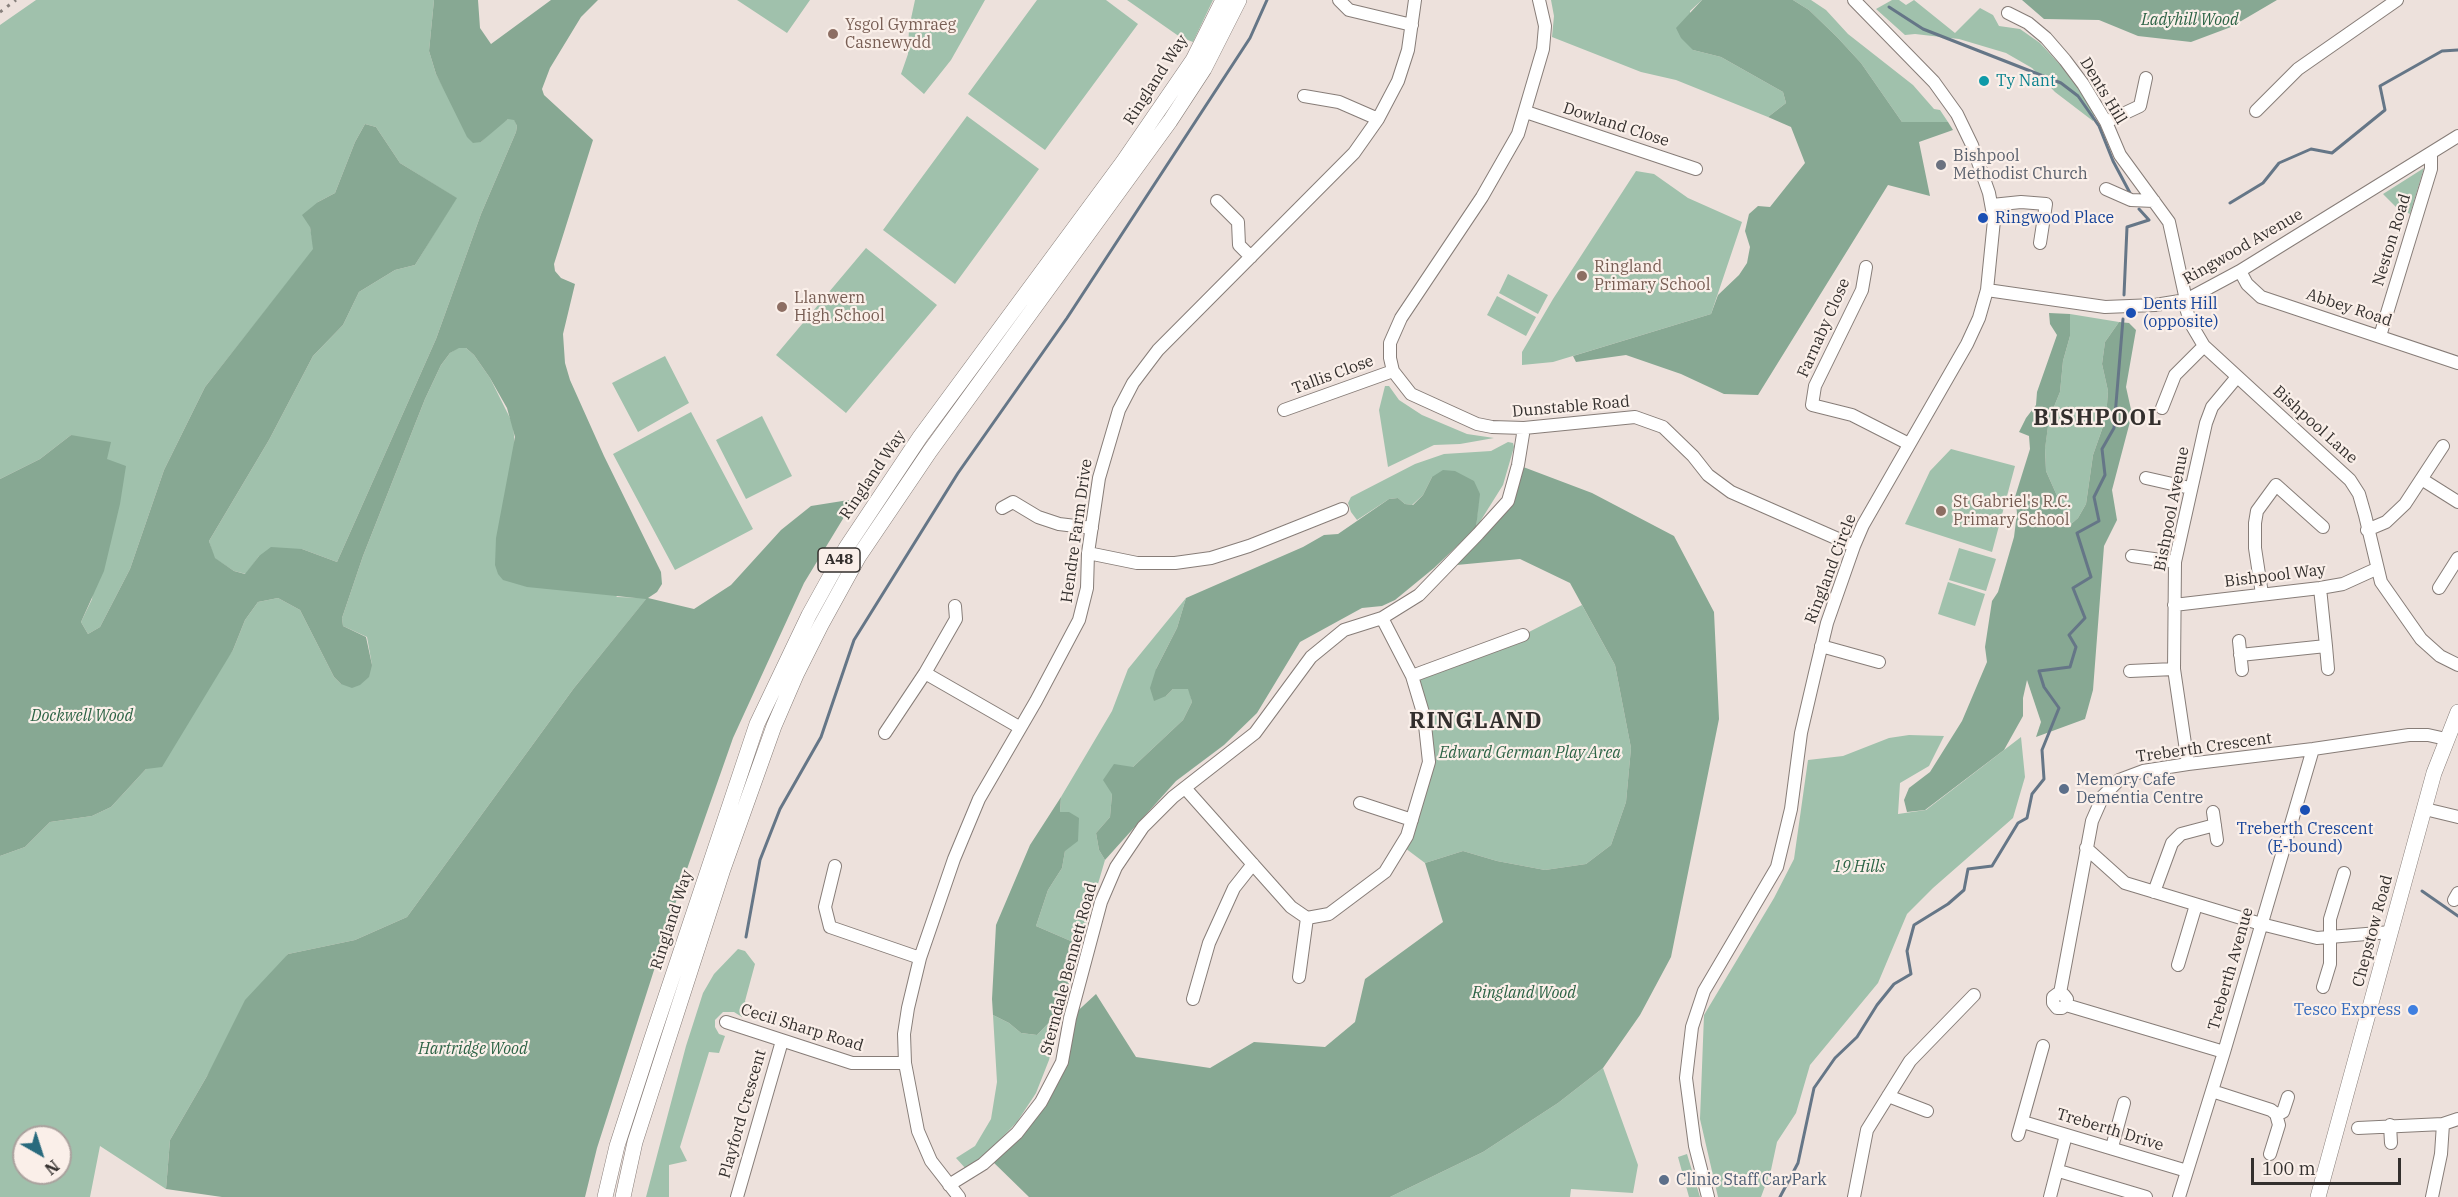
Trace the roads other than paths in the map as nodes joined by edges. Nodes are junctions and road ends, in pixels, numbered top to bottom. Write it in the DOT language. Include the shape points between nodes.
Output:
graph roads {
  1 [pos="1223,0"];
  2 [pos="1239,0"];
  3 [pos="1339,0"];
  4 [pos="1415,0"];
  5 [pos="1539,0"];
  6 [pos="1854,0"];
  7 [pos="2397,0"];
  8 [pos="2008,13"];
  9 [pos="1412,25"];
  10 [pos="2146,78"];
  11 [pos="1304,96"];
  12 [pos="2256,111"];
  13 [pos="1526,112"];
  14 [pos="1378,119"];
  15 [pos="2106,122"];
  16 [pos="2458,136"];
  17 [pos="2431,153"];
  18 [pos="1696,169"];
  19 [pos="2106,189"];
  20 [pos="1217,201"];
  21 [pos="2154,201"];
  22 [pos="1992,205"];
  23 [pos="2040,243"];
  24 [pos="1251,257"];
  25 [pos="1866,267"];
  26 [pos="2240,271"];
  27 [pos="1987,290"];
  28 [pos="2186,304"];
  29 [pos="2380,336"];
  30 [pos="2204,346"];
  31 [pos="2458,363"];
  32 [pos="1393,371"];
  33 [pos="2237,377"];
  34 [pos="2162,408"];
  35 [pos="1284,410"];
  36 [pos="1524,428"];
  37 [pos="1909,444"];
  38 [pos="2443,446"];
  39 [pos="2146,478"];
  40 [pos="2423,480"];
  41 [pos="2190,488"];
  42 [pos="2458,502"];
  43 [pos="1002,508"];
  44 [pos="1342,509"];
  45 [pos="2323,527"];
  46 [pos="1092,528"];
  47 [pos="2367,530"];
  48 [pos="1854,546"];
  49 [pos="1088,553"];
  50 [pos="2132,556"];
  51 [pos="2458,558"];
  52 [pos="2175,562"];
  53 [pos="2376,569"];
  54 [pos="2320,588"];
  55 [pos="2439,588"];
  56 [pos="2262,594"];
  57 [pos="2174,605"];
  58 [pos="956,606"];
  59 [pos="1382,618"];
  60 [pos="1523,635"];
  61 [pos="2239,641"];
  62 [pos="1821,646"];
  63 [pos="2326,646"];
  64 [pos="2240,655"];
  65 [pos="1879,663"];
  66 [pos="2458,665"];
  67 [pos="2174,669"];
  68 [pos="2328,669"];
  69 [pos="2242,670"];
  70 [pos="2130,671"];
  71 [pos="925,673"];
  72 [pos="1412,676"];
  73 [pos="2458,712"];
  74 [pos="1020,727"];
  75 [pos="885,733"];
  76 [pos="2446,739"];
  77 [pos="2313,749"];
  78 [pos="2188,764"];
  79 [pos="1185,788"];
  80 [pos="1360,803"];
  81 [pos="2425,809"];
  82 [pos="2213,812"];
  83 [pos="2458,817"];
  84 [pos="1412,820"];
  85 [pos="2215,825"];
  86 [pos="2217,840"];
  87 [pos="2086,848"];
  88 [pos="1253,864"];
  89 [pos="835,866"];
  90 [pos="2344,873"];
  91 [pos="2154,892"];
  92 [pos="2196,905"];
  93 [pos="1307,918"];
  94 [pos="2261,924"];
  95 [pos="2391,932"];
  96 [pos="2330,937"];
  97 [pos="920,958"];
  98 [pos="2178,964"];
  99 [pos="1299,977"];
  100 [pos="2323,987"];
  101 [pos="1974,995"];
  102 [pos="1193,999"];
  103 [pos="726,1022"];
  104 [pos="782,1041"];
  105 [pos="2043,1046"];
  106 [pos="2224,1052"];
  107 [pos="905,1063"];
  108 [pos="2212,1091"];
  109 [pos="1888,1096"];
  110 [pos="2288,1096"];
  111 [pos="2124,1103"];
  112 [pos="1927,1111"];
  113 [pos="2276,1114"];
  114 [pos="2458,1119"];
  115 [pos="2023,1122"];
  116 [pos="2443,1124"];
  117 [pos="2390,1125"];
  118 [pos="2358,1128"];
  119 [pos="2018,1135"];
  120 [pos="2067,1135"];
  121 [pos="2391,1143"];
  122 [pos="2112,1147"];
  123 [pos="2270,1154"];
  124 [pos="2059,1171"];
  125 [pos="2187,1171"];
  126 [pos="949,1185"];
  127 [pos="2140,1196"];
  128 [pos="605,1197"];
  129 [pos="623,1197"];
  130 [pos="737,1197"];
  131 [pos="959,1197"];
  132 [pos="1708,1197"];
  133 [pos="1854,1197"];
  134 [pos="2050,1197"];
  135 [pos="2179,1197"];
  136 [pos="2318,1197"];
  137 [pos="2432,1197"];
  1 -- 128 [label="main road, Ringland Way / A48" via="1193,60 1123,162 914,446 846,548 809,615 757,724 617,1146"];
  2 -- 129 [label="main road, Ringland Way / A48" via="1204,69 1170,121 930,451 859,556 821,625 774,726 723,869 635,1142"];
  3 -- 9 [label="street" via="1349,10"];
  4 -- 9 [label="street, Hendre Farm Drive"];
  5 -- 13 [label="street" via="1545,26 1543,48"];
  6 -- 22 [label="street, Ringland Circle" via="1934,82 1957,114"];
  7 -- 12 [label="street" via="2298,69"];
  8 -- 15 [label="street, Dents Hill" via="2046,38 2083,84"];
  9 -- 14 [label="street, Hendre Farm Drive" via="1398,81"];
  10 -- 15 [label="street" via="2140,106"];
  11 -- 14 [label="street" via="1339,102"];
  13 -- 18 [label="street, Dowland Close"];
  13 -- 32 [label="street" via="1502,165 1401,318 1390,343"];
  14 -- 24 [label="street, Hendre Farm Drive" via="1340,168"];
  15 -- 21 [label="street, Dents Hill" via="2120,155"];
  16 -- 17 [label="street, Ringwood Avenue"];
  17 -- 26 [label="street, Ringwood Avenue"];
  17 -- 29 [label="street, Neston Road" via="2431,169"];
  19 -- 21 [label="street" via="2131,200"];
  20 -- 24 [label="street" via="1238,222 1239,245"];
  21 -- 28 [label="street, Dents Hill" via="2169,222"];
  22 -- 23 [label="street" via="2046,204"];
  22 -- 27 [label="street, Ringland Circle"];
  24 -- 46 [label="street, Hendre Farm Drive" via="1178,329 1133,383 1107,447"];
  25 -- 37 [label="street, Farnaby Close" via="1862,290 1815,386 1812,405 1852,415"];
  26 -- 28 [label="street, Ringwood Avenue"];
  26 -- 29 [label="street, Abbey Road" via="2261,297"];
  27 -- 28 [label="street, Ringwood Avenue" via="2105,307"];
  27 -- 37 [label="street, Ringland Circle" via="1967,344"];
  28 -- 30 [label="street, Bishpool Lane"];
  29 -- 31 [label="street, Abbey Road"];
  30 -- 33 [label="street, Bishpool Lane"];
  30 -- 34 [label="street" via="2175,375"];
  32 -- 35 [label="street, Tallis Close"];
  32 -- 36 [label="street, Dunstable Road" via="1411,394 1439,408 1477,424"];
  33 -- 41 [label="street, Bishpool Avenue" via="2212,406"];
  33 -- 47 [label="street, Bishpool Lane" via="2350,480 2359,494"];
  36 -- 48 [label="street, Dunstable Road" via="1635,417 1663,427 1708,475 1731,492"];
  36 -- 59 [label="street, Sterndale Bennett Road" via="1508,501 1419,595"];
  37 -- 48 [label="street, Ringland Circle"];
  38 -- 40 [label="street"];
  39 -- 41 [label="street"];
  40 -- 42 [label="street"];
  40 -- 47 [label="street" via="2406,504 2386,522"];
  41 -- 52 [label="street, Bishpool Avenue"];
  43 -- 46 [label="street" via="1013,502 1059,524"];
  44 -- 49 [label="street" via="1210,558 1137,563"];
  45 -- 56 [label="street" via="2276,485 2257,511 2255,523"];
  46 -- 49 [label="street, Hendre Farm Drive"];
  47 -- 53 [label="street, Bishpool Lane"];
  48 -- 62 [label="street, Ringland Circle"];
  49 -- 74 [label="street, Hendre Farm Drive" via="1087,588 1080,620"];
  50 -- 52 [label="street"];
  51 -- 55 [label="street"];
  52 -- 57 [label="street, Bishpool Avenue"];
  53 -- 54 [label="street, Bishpool Way" via="2343,584"];
  53 -- 66 [label="street, Bishpool Lane" via="2389,596 2421,639"];
  54 -- 56 [label="street, Bishpool Way"];
  54 -- 63 [label="street"];
  56 -- 57 [label="street, Bishpool Way"];
  57 -- 67 [label="street, Bishpool Avenue"];
  58 -- 71 [label="street" via="956,618"];
  59 -- 72 [label="street"];
  59 -- 79 [label="street, Sterndale Bennett Road" via="1344,630 1311,657 1254,734"];
  60 -- 72 [label="street"];
  61 -- 64 [label="street"];
  62 -- 65 [label="street"];
  62 -- 132 [label="street, Ringland Circle" via="1777,867 1704,991 1692,1027 1686,1077 1695,1146"];
  63 -- 64 [label="street"];
  63 -- 68 [label="street"];
  64 -- 69 [label="street"];
  67 -- 70 [label="street"];
  67 -- 78 [label="street, Bishpool Avenue"];
  71 -- 74 [label="street"];
  71 -- 75 [label="street"];
  72 -- 84 [label="street" via="1424,716 1429,762"];
  73 -- 76 [label="main road, Chepstow Road"];
  74 -- 97 [label="street, Hendre Farm Drive" via="979,799"];
  76 -- 77 [label="street, Treberth Crescent" via="2409,735"];
  76 -- 81 [label="main road, Chepstow Road"];
  77 -- 78 [label="street, Treberth Crescent"];
  77 -- 94 [label="street, Treberth Avenue"];
  78 -- 87 [label="street, Treberth Crescent" via="2143,771 2119,780 2097,808"];
  79 -- 88 [label="street"];
  79 -- 126 [label="street, Sterndale Bennett Road" via="1143,827 1116,867 1101,902 1062,1062 1041,1102 1017,1133 983,1164"];
  80 -- 84 [label="street"];
  81 -- 83 [label="street"];
  81 -- 95 [label="main road, Chepstow Road"];
  82 -- 85 [label="street"];
  84 -- 93 [label="street" via="1385,872 1329,914"];
  85 -- 86 [label="street"];
  85 -- 91 [label="street" via="2181,834 2172,843"];
  87 -- 91 [label="street" via="2125,883"];
  87 -- 106 [label="street, Treberth Crescent" via="2063,999"];
  88 -- 93 [label="street" via="1291,907"];
  88 -- 102 [label="street" via="1234,888 1209,943"];
  89 -- 97 [label="street" via="825,907 830,927"];
  90 -- 96 [label="street" via="2333,904"];
  91 -- 92 [label="street"];
  92 -- 94 [label="street"];
  92 -- 98 [label="street"];
  93 -- 99 [label="street"];
  94 -- 96 [label="street" via="2304,936"];
  94 -- 106 [label="street, Treberth Avenue"];
  95 -- 96 [label="street"];
  95 -- 136 [label="main road, Chepstow Road"];
  96 -- 100 [label="street" via="2330,964"];
  97 -- 107 [label="street, Hendre Farm Drive" via="904,1035"];
  101 -- 109 [label="street" via="1911,1061"];
  103 -- 104 [label="street, Cecil Sharp Road"];
  104 -- 107 [label="street, Cecil Sharp Road" via="852,1063"];
  104 -- 130 [label="street, Playford Crescent"];
  105 -- 115 [label="street"];
  106 -- 108 [label="street, Treberth Avenue"];
  107 -- 126 [label="street, Hendre Farm Drive" via="918,1131 931,1161"];
  108 -- 113 [label="street"];
  108 -- 125 [label="street, Treberth Avenue"];
  109 -- 112 [label="street"];
  109 -- 133 [label="street" via="1867,1130"];
  110 -- 113 [label="street" via="2283,1112"];
  111 -- 122 [label="street"];
  113 -- 123 [label="street" via="2279,1125"];
  114 -- 116 [label="street"];
  115 -- 119 [label="street"];
  115 -- 120 [label="street, Treberth Drive"];
  116 -- 117 [label="street"];
  116 -- 137 [label="street"];
  117 -- 118 [label="street"];
  117 -- 121 [label="street"];
  120 -- 122 [label="street, Treberth Drive"];
  120 -- 124 [label="street"];
  122 -- 125 [label="street, Treberth Drive"];
  124 -- 127 [label="street"];
  124 -- 134 [label="street"];
  125 -- 135 [label="street, Treberth Avenue"];
  126 -- 131 [label="street, Hendre Farm Drive"];
}
